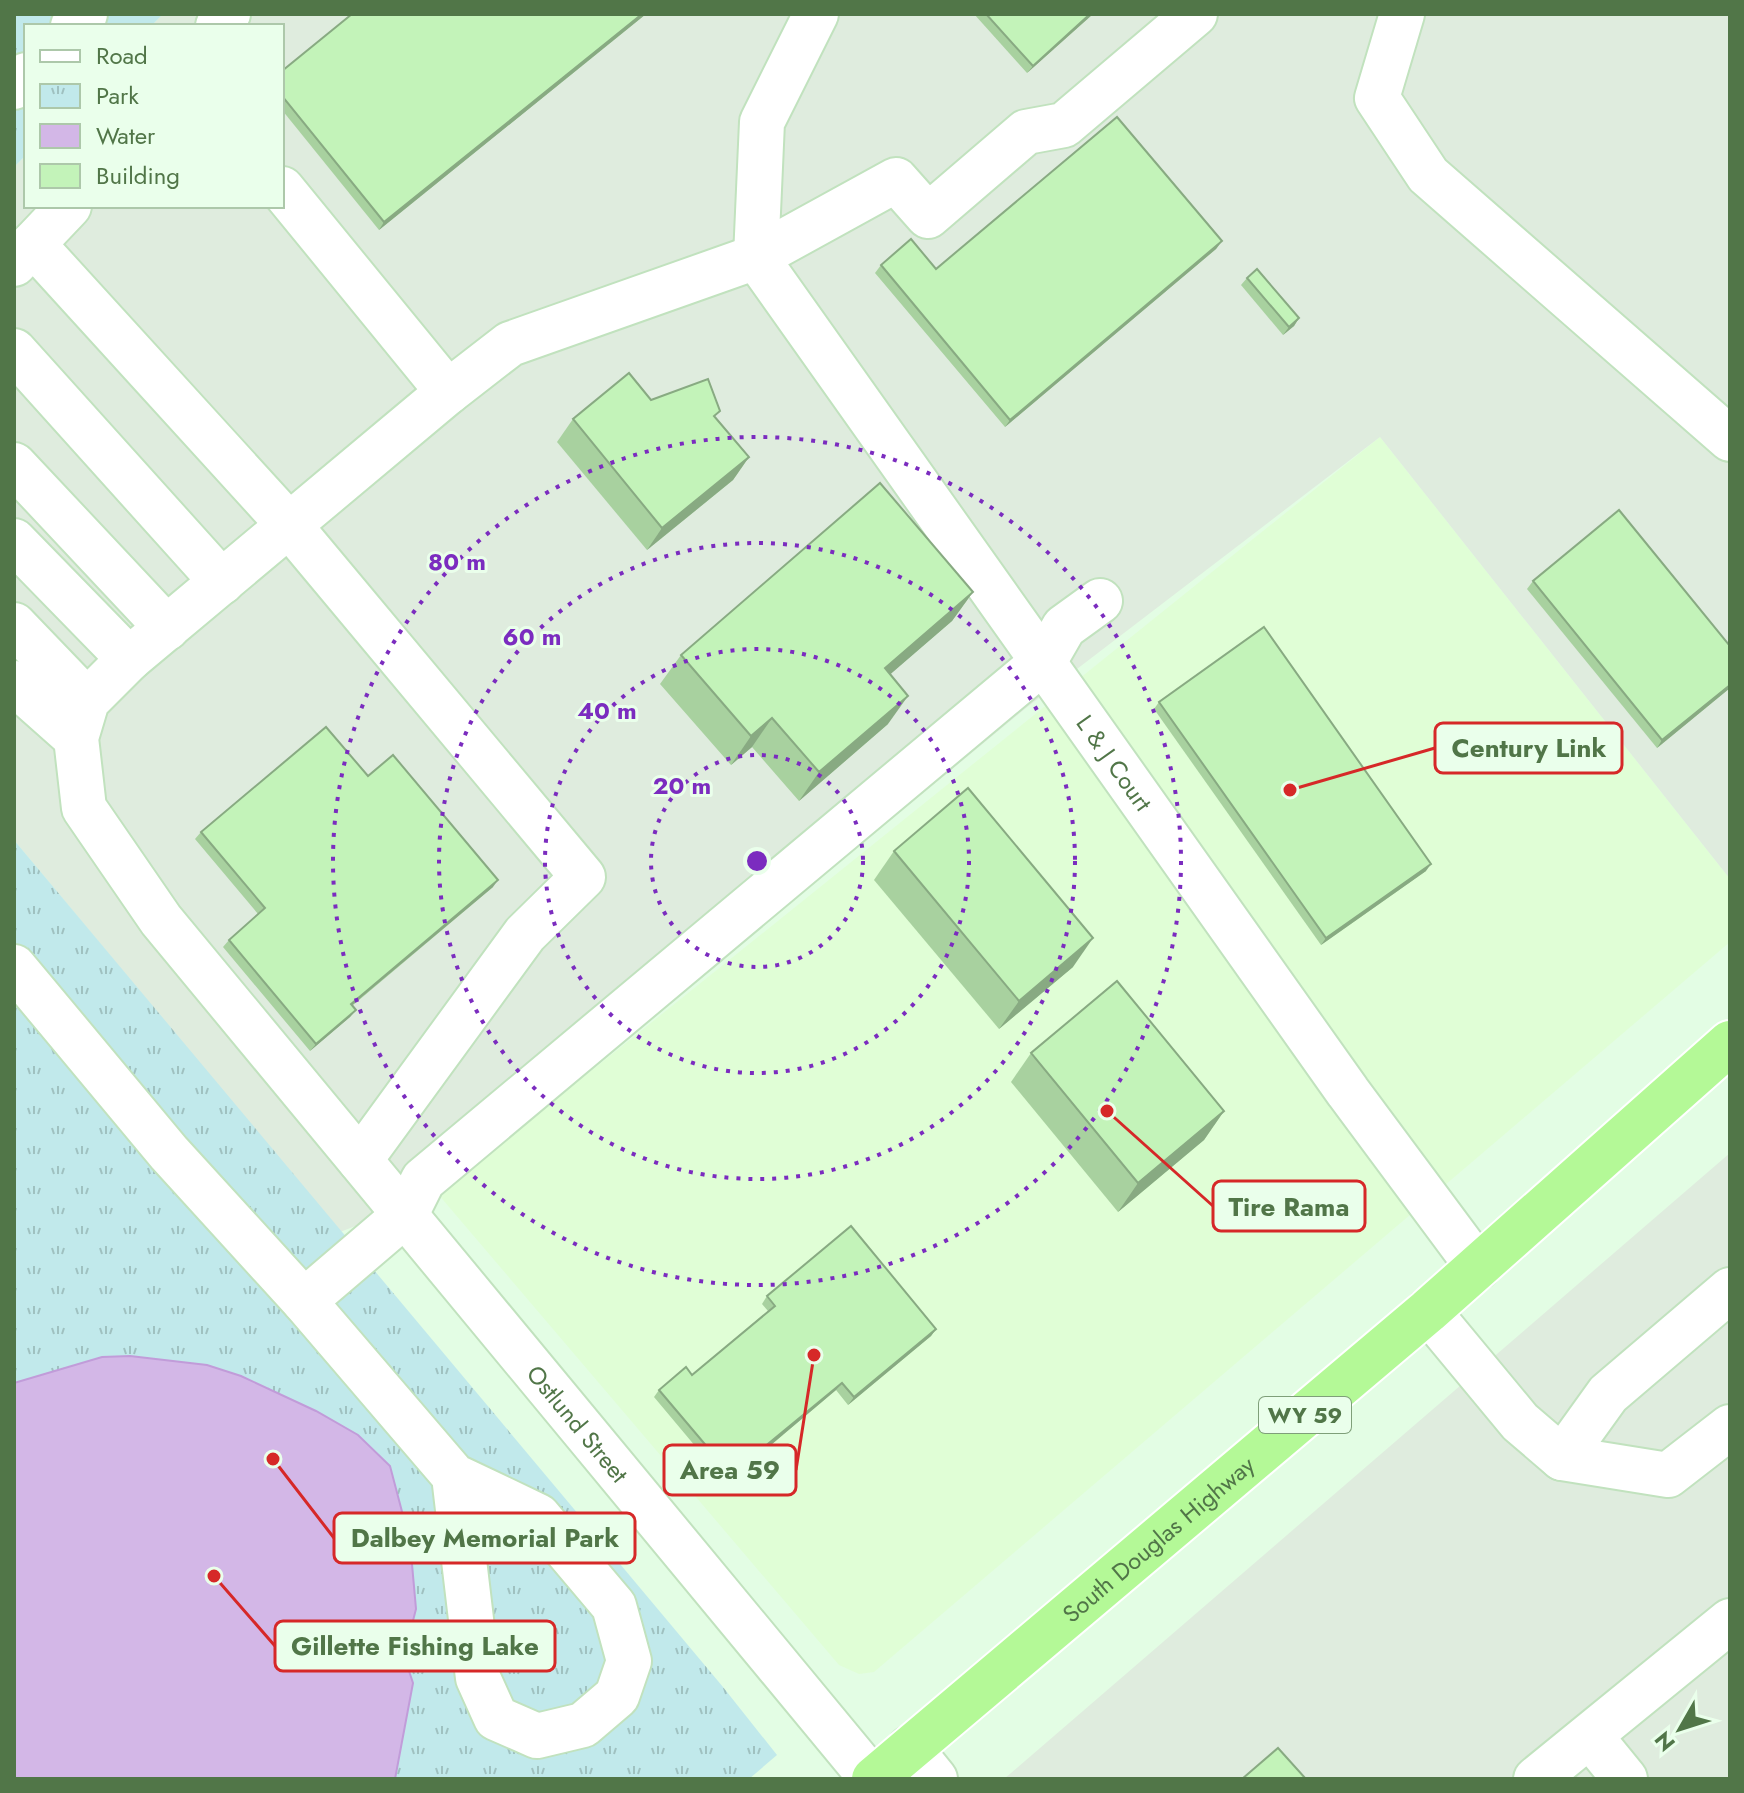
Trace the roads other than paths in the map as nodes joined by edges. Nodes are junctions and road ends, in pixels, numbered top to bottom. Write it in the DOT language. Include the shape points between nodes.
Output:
graph roads {
  1 [pos="816,14"];
  2 [pos="1195,14"];
  3 [pos="1402,14"];
  4 [pos="284,191"];
  5 [pos="67,208"];
  6 [pos="24,254"];
  7 [pos="756,257"];
  8 [pos="14,351"];
  9 [pos="448,392"];
  10 [pos="1730,439"];
  11 [pos="14,465"];
  12 [pos="289,525"];
  13 [pos="14,541"];
  14 [pos="222,582"];
  15 [pos="1100,601"];
  16 [pos="14,625"];
  17 [pos="167,628"];
  18 [pos="129,659"];
  19 [pos="1045,660"];
  20 [pos="14,683"];
  21 [pos="81,720"];
  22 [pos="14,967"];
  23 [pos="1730,1043"];
  24 [pos="360,1160"];
  25 [pos="406,1214"];
  26 [pos="1478,1267"];
  27 [pos="1730,1290"];
  28 [pos="304,1301"];
  29 [pos="1428,1311"];
  30 [pos="1730,1427"];
  31 [pos="1562,1458"];
  32 [pos="454,1476"];
  33 [pos="1730,1621"];
  34 [pos="1590,1736"];
  35 [pos="922,1764"];
  36 [pos="873,1779"];
  37 [pos="1536,1779"];
  38 [pos="1625,1779"];
  1 -- 7 [label="street" via="762,122"];
  2 -- 7 [label="street" via="1064,125 1026,132 928,216 896,180"];
  3 -- 10 [label="street" via="1377,98 1428,175"];
  4 -- 9 [label="street"];
  5 -- 6 [label="street"];
  6 -- 12 [label="street"];
  7 -- 9 [label="street" via="510,344"];
  7 -- 19 [label="street, L & J Court"];
  8 -- 14 [label="street"];
  9 -- 12 [label="street"];
  11 -- 17 [label="street"];
  12 -- 14 [label="street"];
  12 -- 24 [label="street" via="583,877 525,934"];
  13 -- 18 [label="street"];
  14 -- 17 [label="street"];
  15 -- 19 [label="street" via="1064,627"];
  16 -- 21 [label="street"];
  17 -- 18 [label="street"];
  18 -- 21 [label="street"];
  19 -- 25 [label="street" via="423,1180"];
  19 -- 26 [label="street, L & J Court" via="1348,1092"];
  20 -- 21 [label="street"];
  21 -- 24 [label="street, Ostlund Street" via="84,808 161,920"];
  22 -- 28 [label="street" via="169,1153"];
  23 -- 26 [label="highway, South Douglas Highway / WY 59"];
  24 -- 25 [label="street, Ostlund Street"];
  25 -- 28 [label="street"];
  25 -- 36 [label="street, Ostlund Street"];
  26 -- 29 [label="highway, South Douglas Highway / WY 59"];
  27 -- 31 [label="street" via="1608,1394"];
  28 -- 32 [label="street"];
  29 -- 31 [label="street" via="1520,1422"];
  29 -- 35 [label="highway, South Douglas Highway / WY 59"];
  30 -- 31 [label="street" via="1668,1475"];
  32 -- 32 [label="street" via="538,1516 614,1606 629,1661 617,1696 583,1725 537,1736 496,1718 478,1678"];
  33 -- 34 [label="street"];
  34 -- 37 [label="street"];
  34 -- 38 [label="street"];
  35 -- 36 [label="highway, South Douglas Highway / WY 59"];
}
